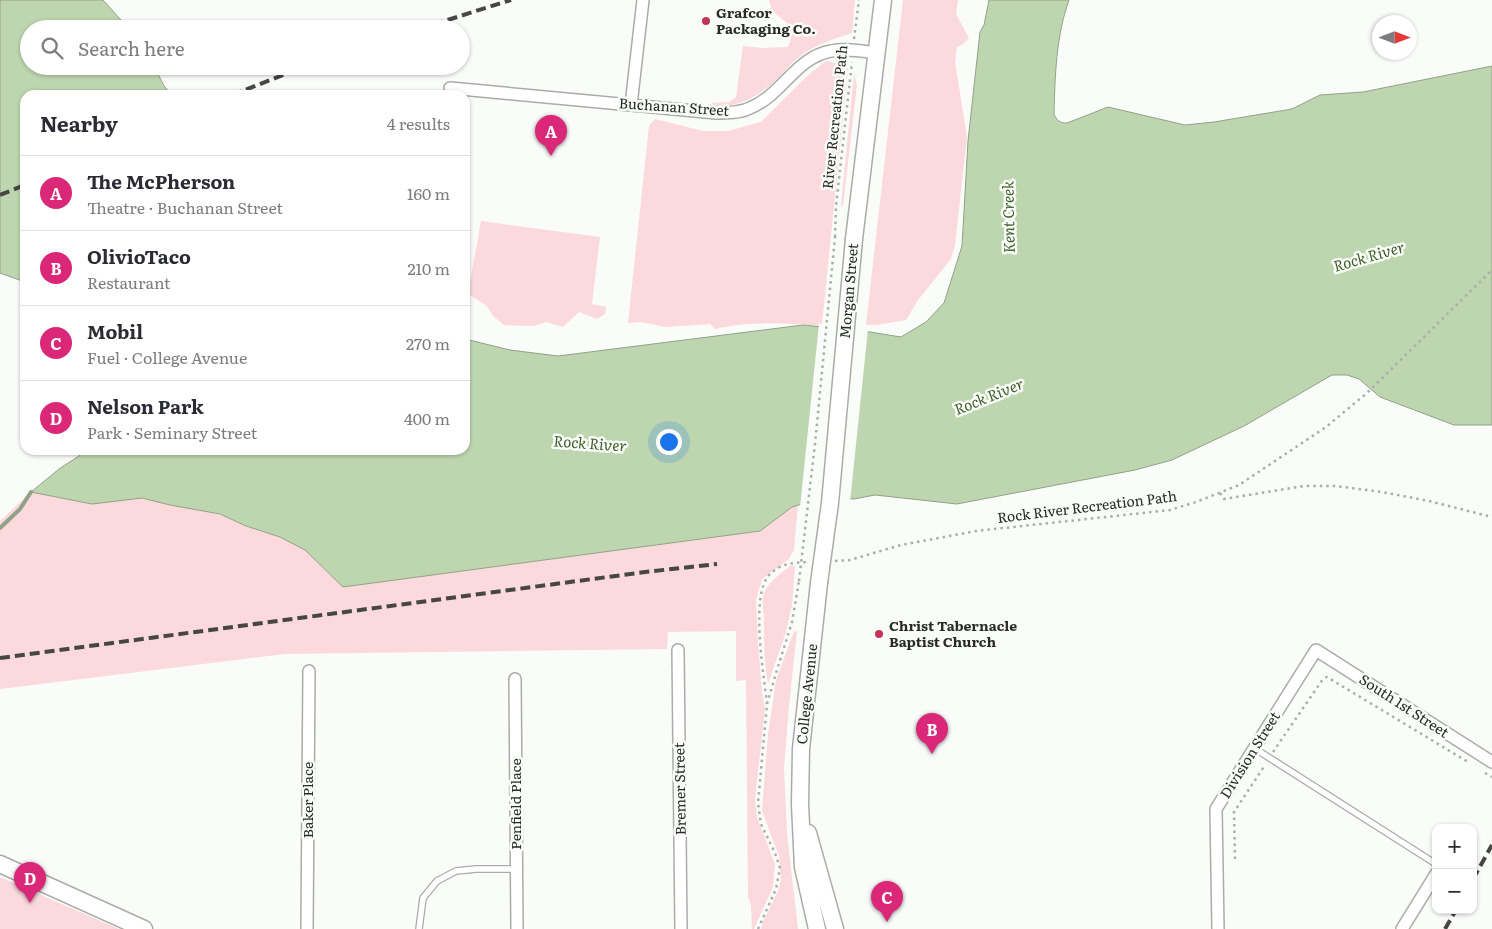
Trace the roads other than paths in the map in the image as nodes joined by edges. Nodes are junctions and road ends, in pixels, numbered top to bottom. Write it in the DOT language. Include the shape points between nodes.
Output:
graph roads {
  1 [pos="643,0"];
  2 [pos="884,0"];
  3 [pos="877,53"];
  4 [pos="450,88"];
  5 [pos="631,105"];
  6 [pos="819,583"];
  7 [pos="678,650"];
  8 [pos="1316,650"];
  9 [pos="309,671"];
  10 [pos="515,679"];
  11 [pos="1254,748"];
  12 [pos="1492,762"];
  13 [pos="800,804"];
  14 [pos="1432,861"];
  15 [pos="0,864"];
  16 [pos="803,867"];
  17 [pos="516,869"];
  18 [pos="1432,880"];
  19 [pos="144,929"];
  20 [pos="307,929"];
  21 [pos="419,929"];
  22 [pos="517,929"];
  23 [pos="681,929"];
  24 [pos="805,929"];
  25 [pos="817,929"];
  26 [pos="835,929"];
  27 [pos="1218,929"];
  28 [pos="1402,929"];
  1 -- 5 [label="street"];
  2 -- 3 [label="main road, Morgan Street"];
  3 -- 5 [label="street, Buchanan Street" via="831,50 806,61 773,94 748,109 716,114"];
  3 -- 6 [label="main road, Morgan Street, bridge" via="854,239 830,502"];
  4 -- 5 [label="street, Buchanan Street"];
  6 -- 13 [label="main road, College Avenue" via="801,750"];
  7 -- 23 [label="street, Bremer Street"];
  8 -- 11 [label="street, Division Street"];
  8 -- 12 [label="street, South 1st Street"];
  9 -- 20 [label="street, Baker Place"];
  10 -- 17 [label="street, Penfield Place"];
  11 -- 14 [label="lane"];
  11 -- 27 [label="street, Division Street" via="1216,809"];
  13 -- 16 [label="main road, College Avenue"];
  13 -- 26 [label="main road, College Avenue"];
  15 -- 19 [label="main road"];
  16 -- 24 [label="main road"];
  16 -- 25 [label="main road, College Avenue"];
  17 -- 21 [label="lane" via="456,871 437,880 423,898"];
  17 -- 22 [label="street, Penfield Place"];
  18 -- 28 [label="street"];
}
